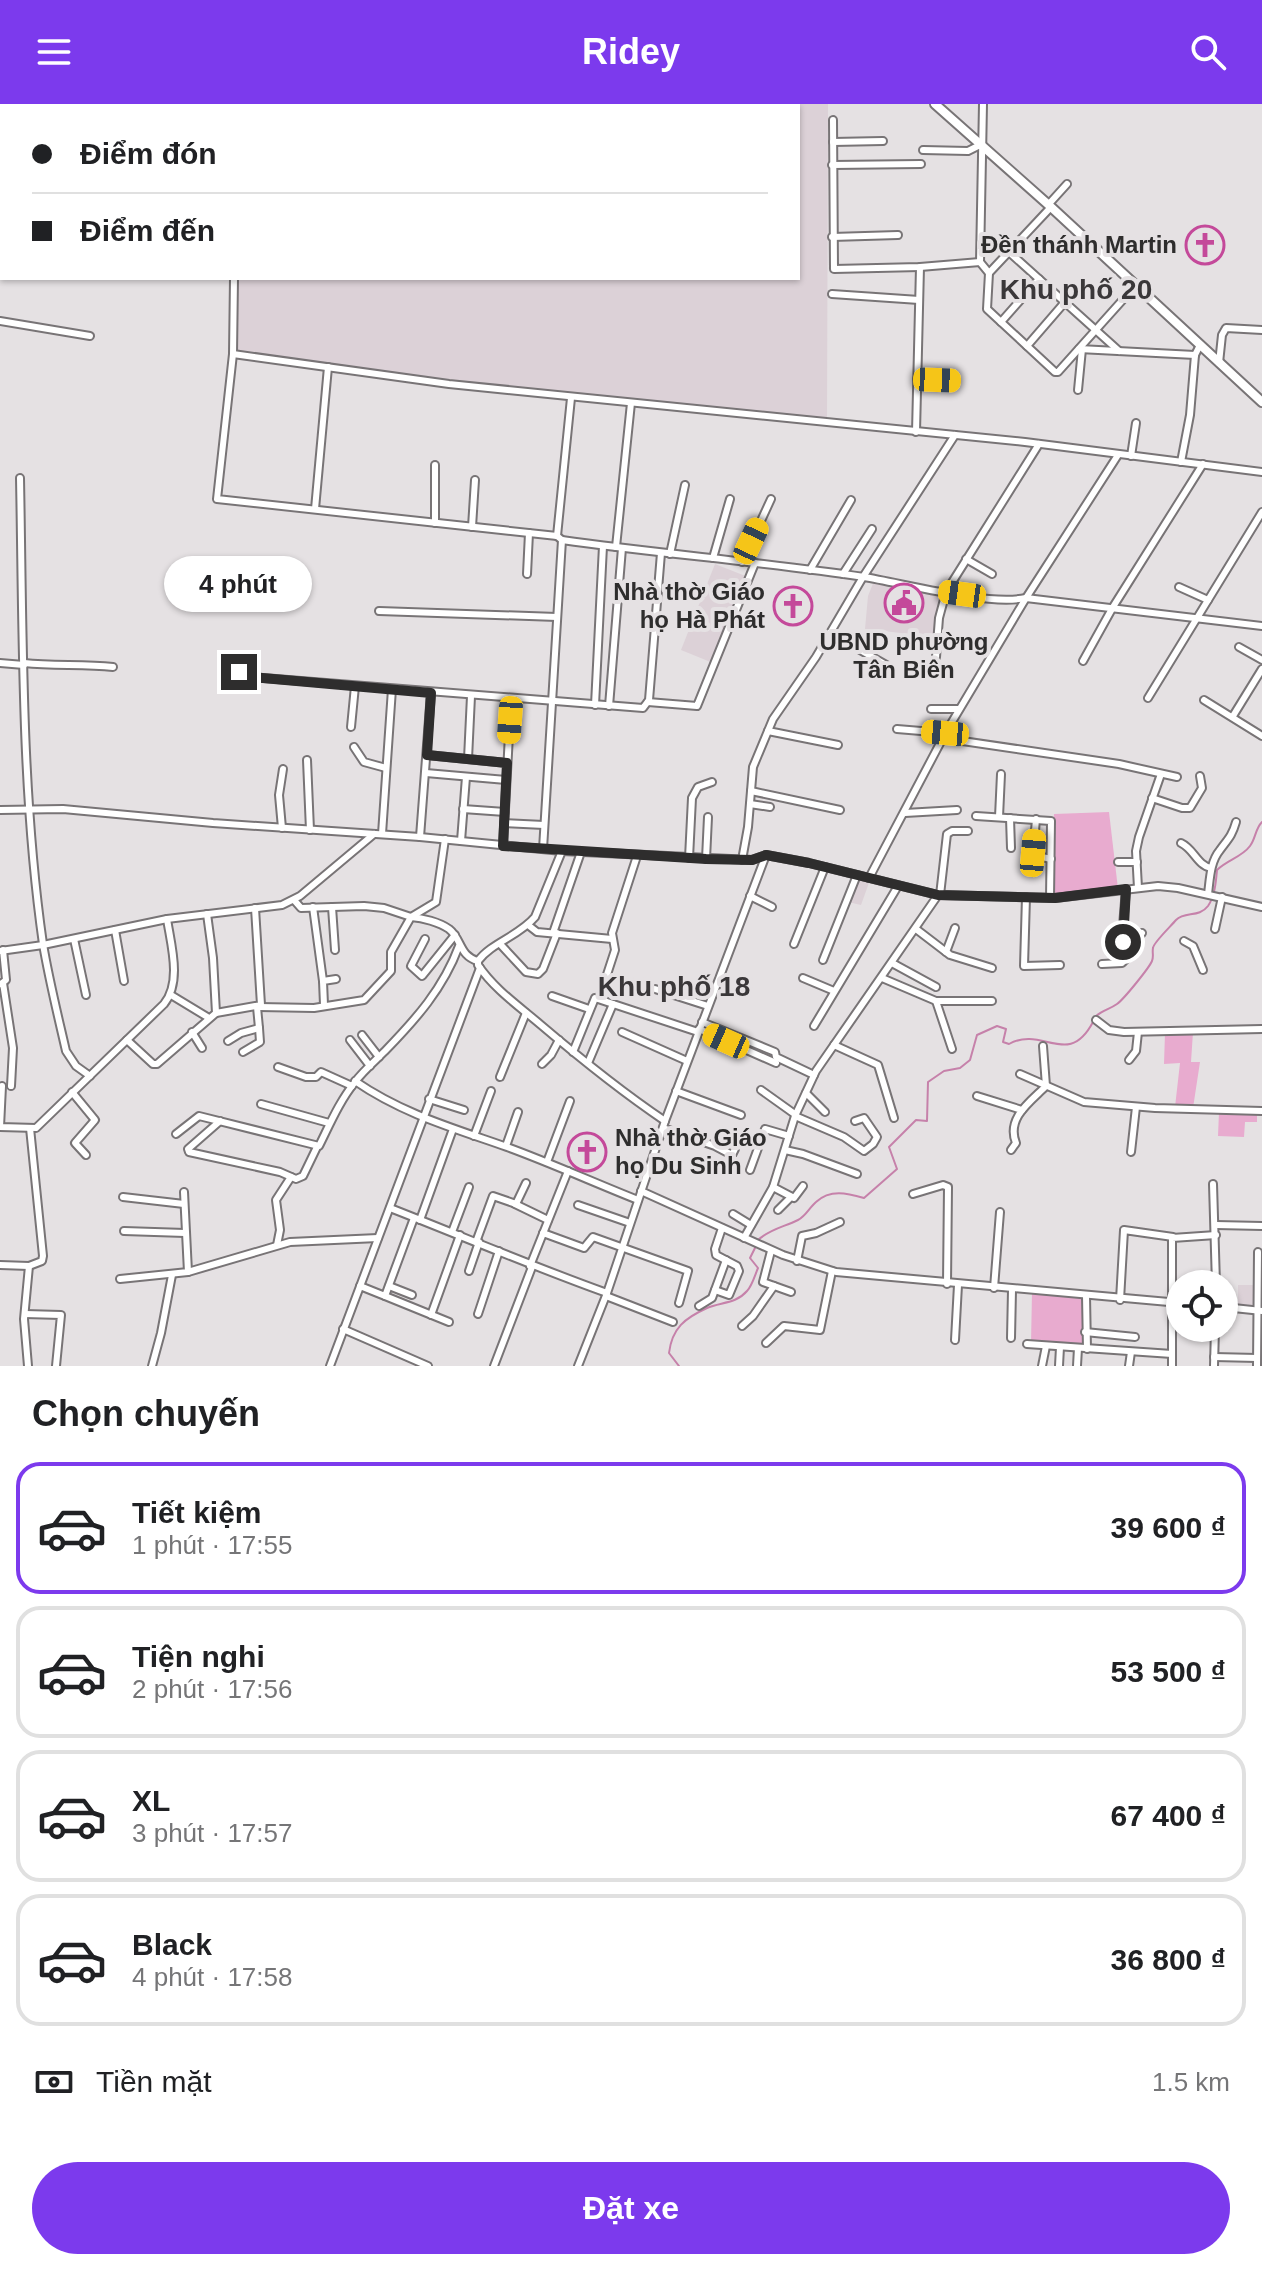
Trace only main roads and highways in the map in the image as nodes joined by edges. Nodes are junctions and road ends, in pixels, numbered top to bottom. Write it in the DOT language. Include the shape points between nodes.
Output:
graph roads {
  1 [pos="935,104"];
  2 [pos="1262,402"];
  1 -- 2 [label="main road"];
}
